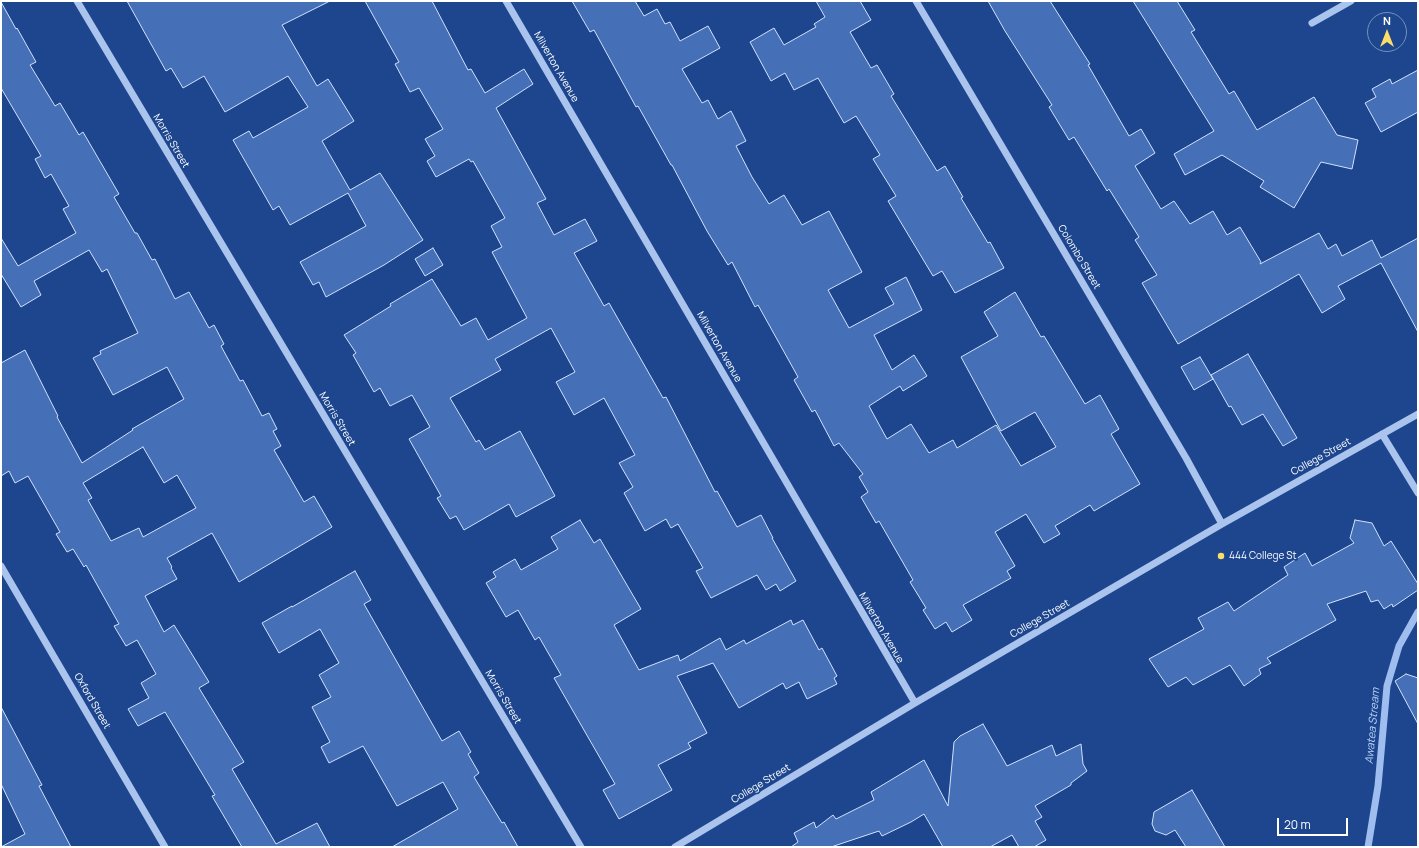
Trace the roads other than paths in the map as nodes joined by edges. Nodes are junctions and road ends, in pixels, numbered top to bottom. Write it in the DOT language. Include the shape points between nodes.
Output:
graph roads {
  1 [pos="77,1"];
  2 [pos="506,1"];
  3 [pos="916,1"];
  4 [pos="1351,1"];
  5 [pos="1312,23"];
  6 [pos="1418,414"];
  7 [pos="1382,434"];
  8 [pos="1418,493"];
  9 [pos="1222,524"];
  10 [pos="1,566"];
  11 [pos="915,703"];
  12 [pos="165,847"];
  13 [pos="581,847"];
  14 [pos="675,847"];
  1 -- 13 [label="street, Morris Street"];
  2 -- 11 [label="street, Milverton Avenue"];
  3 -- 9 [label="street, Colombo Street" via="1186,458"];
  4 -- 5 [label="street"];
  6 -- 7 [label="street, College Street"];
  7 -- 8 [label="street"];
  7 -- 9 [label="street, College Street"];
  9 -- 11 [label="street, College Street"];
  10 -- 12 [label="street, Oxford Street"];
  11 -- 14 [label="street, College Street"];
}
